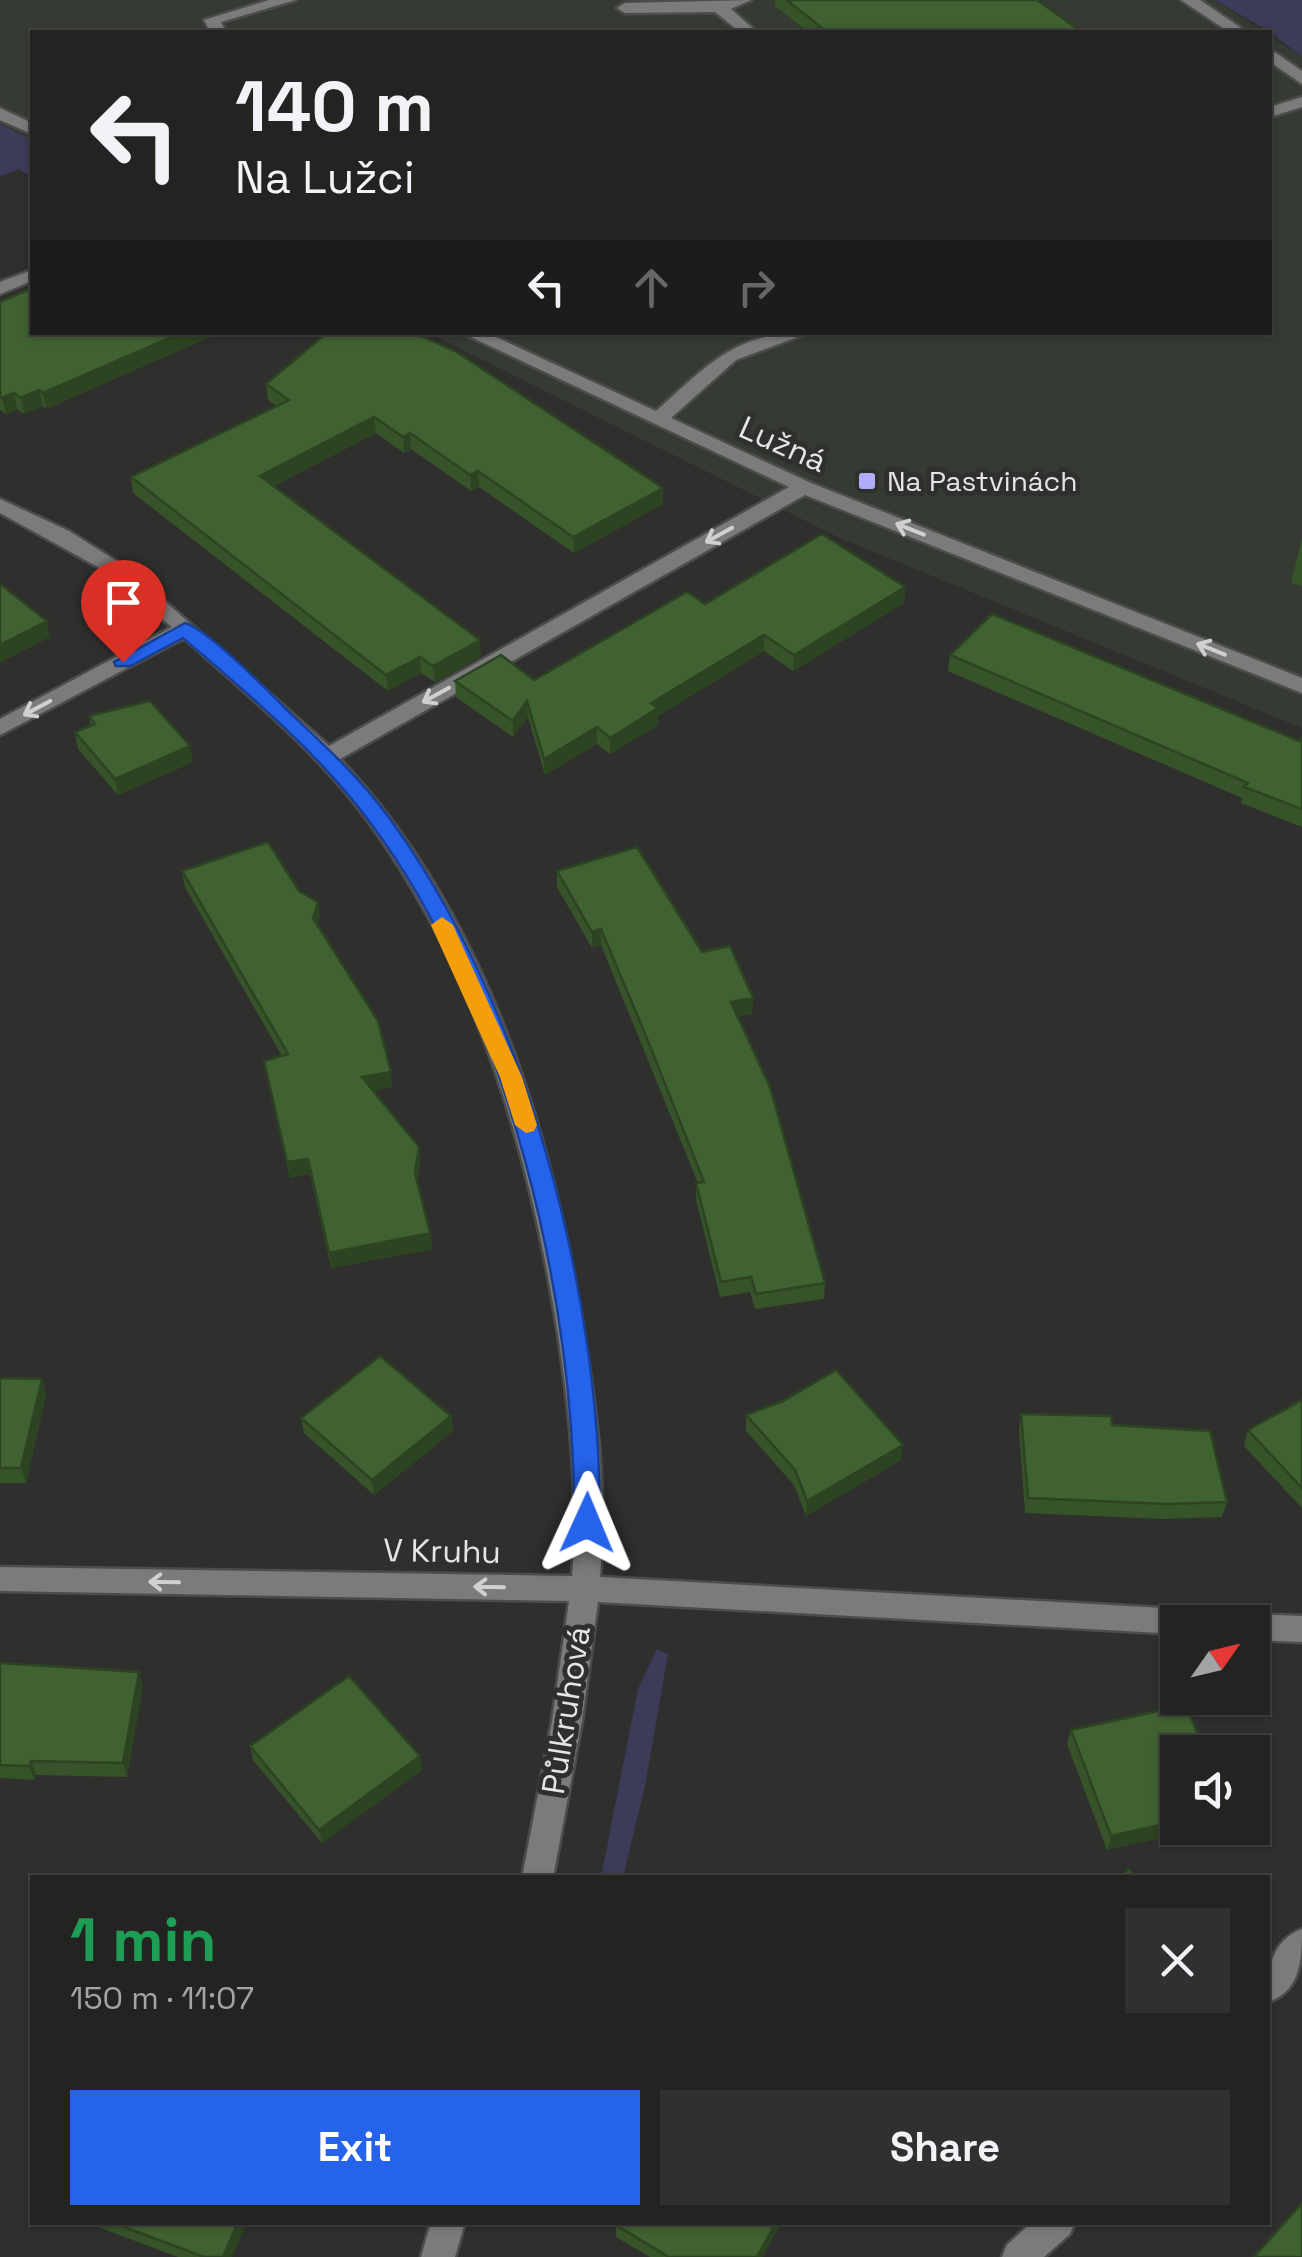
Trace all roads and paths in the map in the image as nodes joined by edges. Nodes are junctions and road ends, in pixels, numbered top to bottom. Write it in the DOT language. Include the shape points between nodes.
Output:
graph roads {
  1 [pos="288,0"];
  2 [pos="743,0"];
  3 [pos="1189,0"];
  4 [pos="719,7"];
  5 [pos="626,8"];
  6 [pos="217,30"];
  7 [pos="747,30"];
  8 [pos="1236,30"];
  9 [pos="1272,56"];
  10 [pos="1302,79"];
  11 [pos="1302,102"];
  12 [pos="1272,111"];
  13 [pos="0,114"];
  14 [pos="30,127"];
  15 [pos="30,276"];
  16 [pos="0,289"];
  17 [pos="475,335"];
  18 [pos="793,335"];
  19 [pos="657,421"];
  20 [pos="804,486"];
  21 [pos="0,505"];
  22 [pos="185,629"];
  23 [pos="1302,686"];
  24 [pos="0,728"];
  25 [pos="325,758"];
  26 [pos="0,1579"];
  27 [pos="586,1589"];
  28 [pos="1160,1621"];
  29 [pos="1270,1627"];
  30 [pos="1302,1629"];
  31 [pos="538,1875"];
  32 [pos="1302,1944"];
  33 [pos="1270,1984"];
  34 [pos="447,2225"];
  35 [pos="1055,2225"];
  36 [pos="438,2257"];
  37 [pos="1019,2257"];
  1 -- 6 [label="street" via="212,20"];
  2 -- 4 [label="street"];
  3 -- 8 [label="street"];
  4 -- 5 [label="street"];
  4 -- 7 [label="street"];
  9 -- 10 [label="street"];
  11 -- 12 [label="street"];
  13 -- 14 [label="street"];
  15 -- 16 [label="street"];
  17 -- 19 [label="street, Lužná"];
  18 -- 19 [label="street" via="729,356"];
  19 -- 20 [label="street, Lužná"];
  23 -- 20 [label="street, Lužná, one-way"];
  20 -- 25 [label="street, one-way"];
  21 -- 22 [label="street, Půlkruhová" via="117,570"];
  22 -- 24 [label="street, one-way"];
  22 -- 25 [label="street, Půlkruhová"];
  25 -- 27 [label="street, Půlkruhová" via="379,819 423,886 511,1077 544,1180 588,1456"];
  27 -- 26 [label="street, V Kruhu, one-way"];
  27 -- 28 [label="street, V Kruhu"];
  27 -- 31 [label="street, Půlkruhová"];
  29 -- 30 [label="street"];
  32 -- 33 [label="street"];
  34 -- 36 [label="street"];
  35 -- 37 [label="street"];
}
